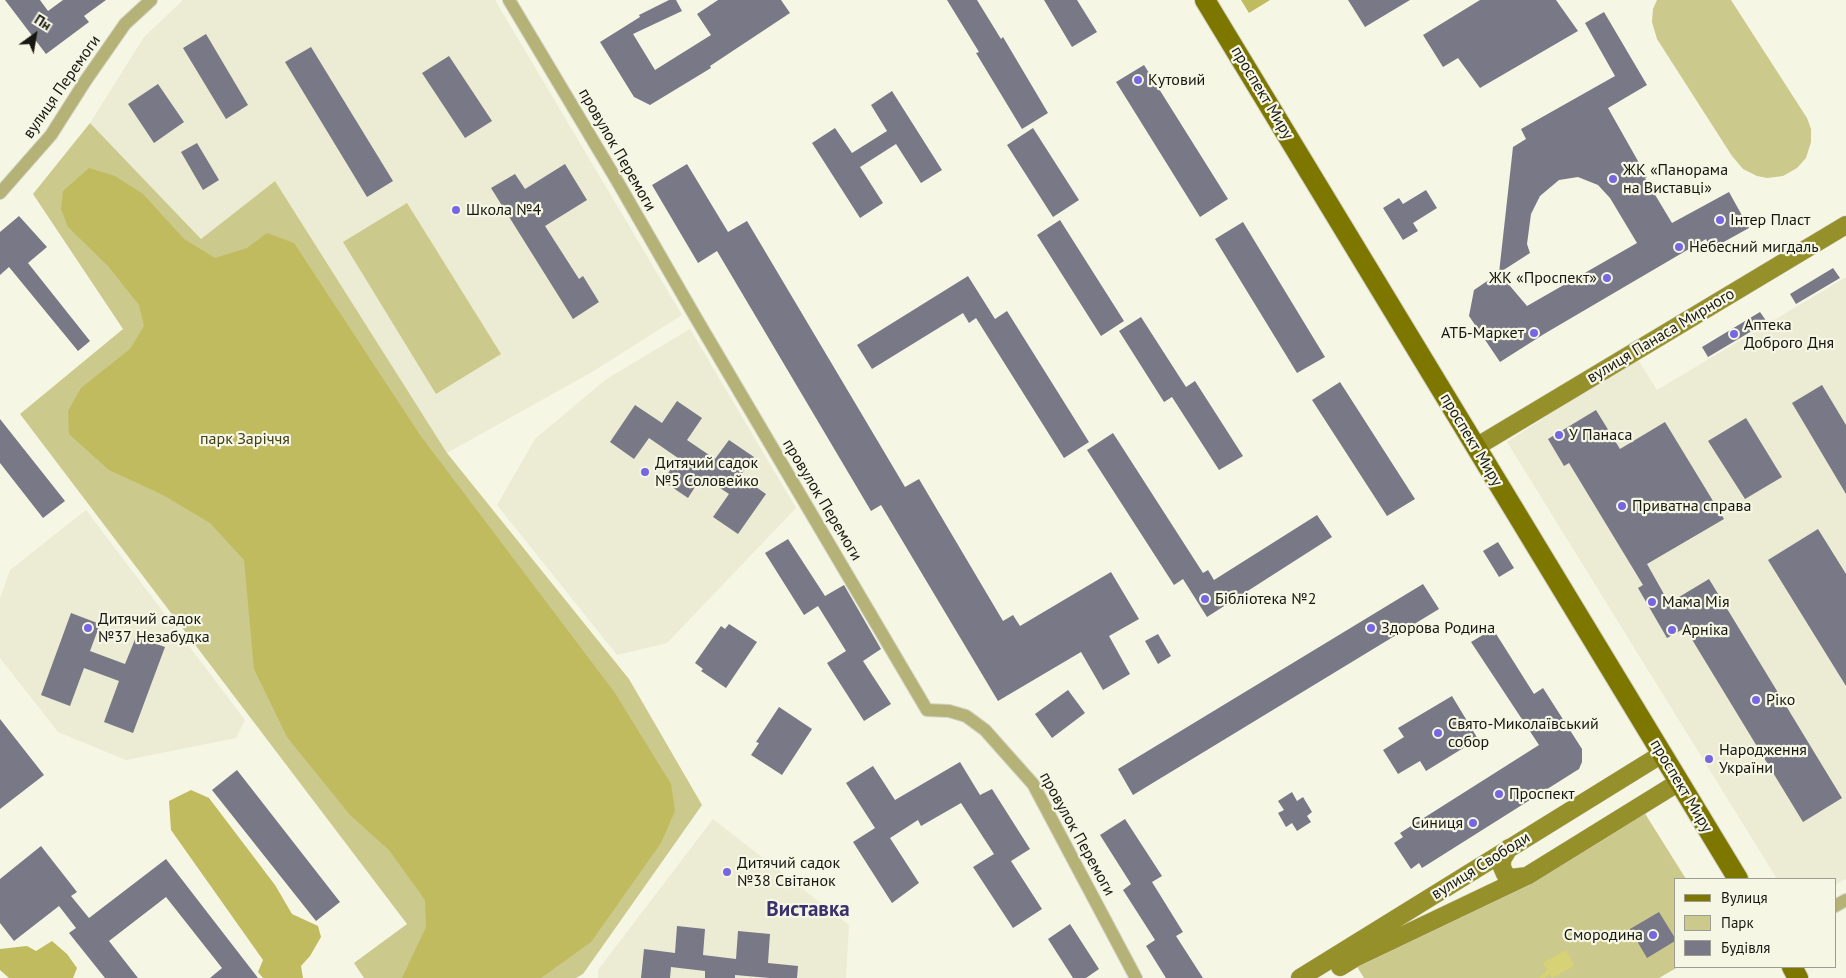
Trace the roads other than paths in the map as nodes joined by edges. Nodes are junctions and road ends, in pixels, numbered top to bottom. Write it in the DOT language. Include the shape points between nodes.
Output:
graph roads {
  1 [pos="151,0"];
  2 [pos="509,0"];
  3 [pos="1205,0"];
  4 [pos="0,193"];
  5 [pos="1846,224"];
  6 [pos="1476,447"];
  7 [pos="1662,754"];
  8 [pos="1679,782"];
  9 [pos="1509,848"];
  10 [pos="1527,876"];
  11 [pos="1737,878"];
  12 [pos="1309,977"];
  13 [pos="1136,978"];
  1 -- 4 [label="street, вулиця Перемоги" via="125,24 51,135"];
  2 -- 13 [label="street, провулок Перемоги" via="927,710 966,716 985,730 1033,784"];
  3 -- 6 [label="main road, проспект Миру"];
  5 -- 6 [label="main road, вулиця Панаса Мирного"];
  6 -- 7 [label="main road, проспект Миру"];
  7 -- 8 [label="main road, проспект Миру"];
  7 -- 9 [label="main road, вулиця Свободи"];
  8 -- 10 [label="main road, вулиця Свободи"];
  8 -- 11 [label="main road, проспект Миру"];
  9 -- 10 [label="main road" via="1502,860 1505,874 1511,878"];
  9 -- 12 [label="main road, вулиця Свободи"];
  10 -- 12 [label="main road, вулиця Свободи"];
}
